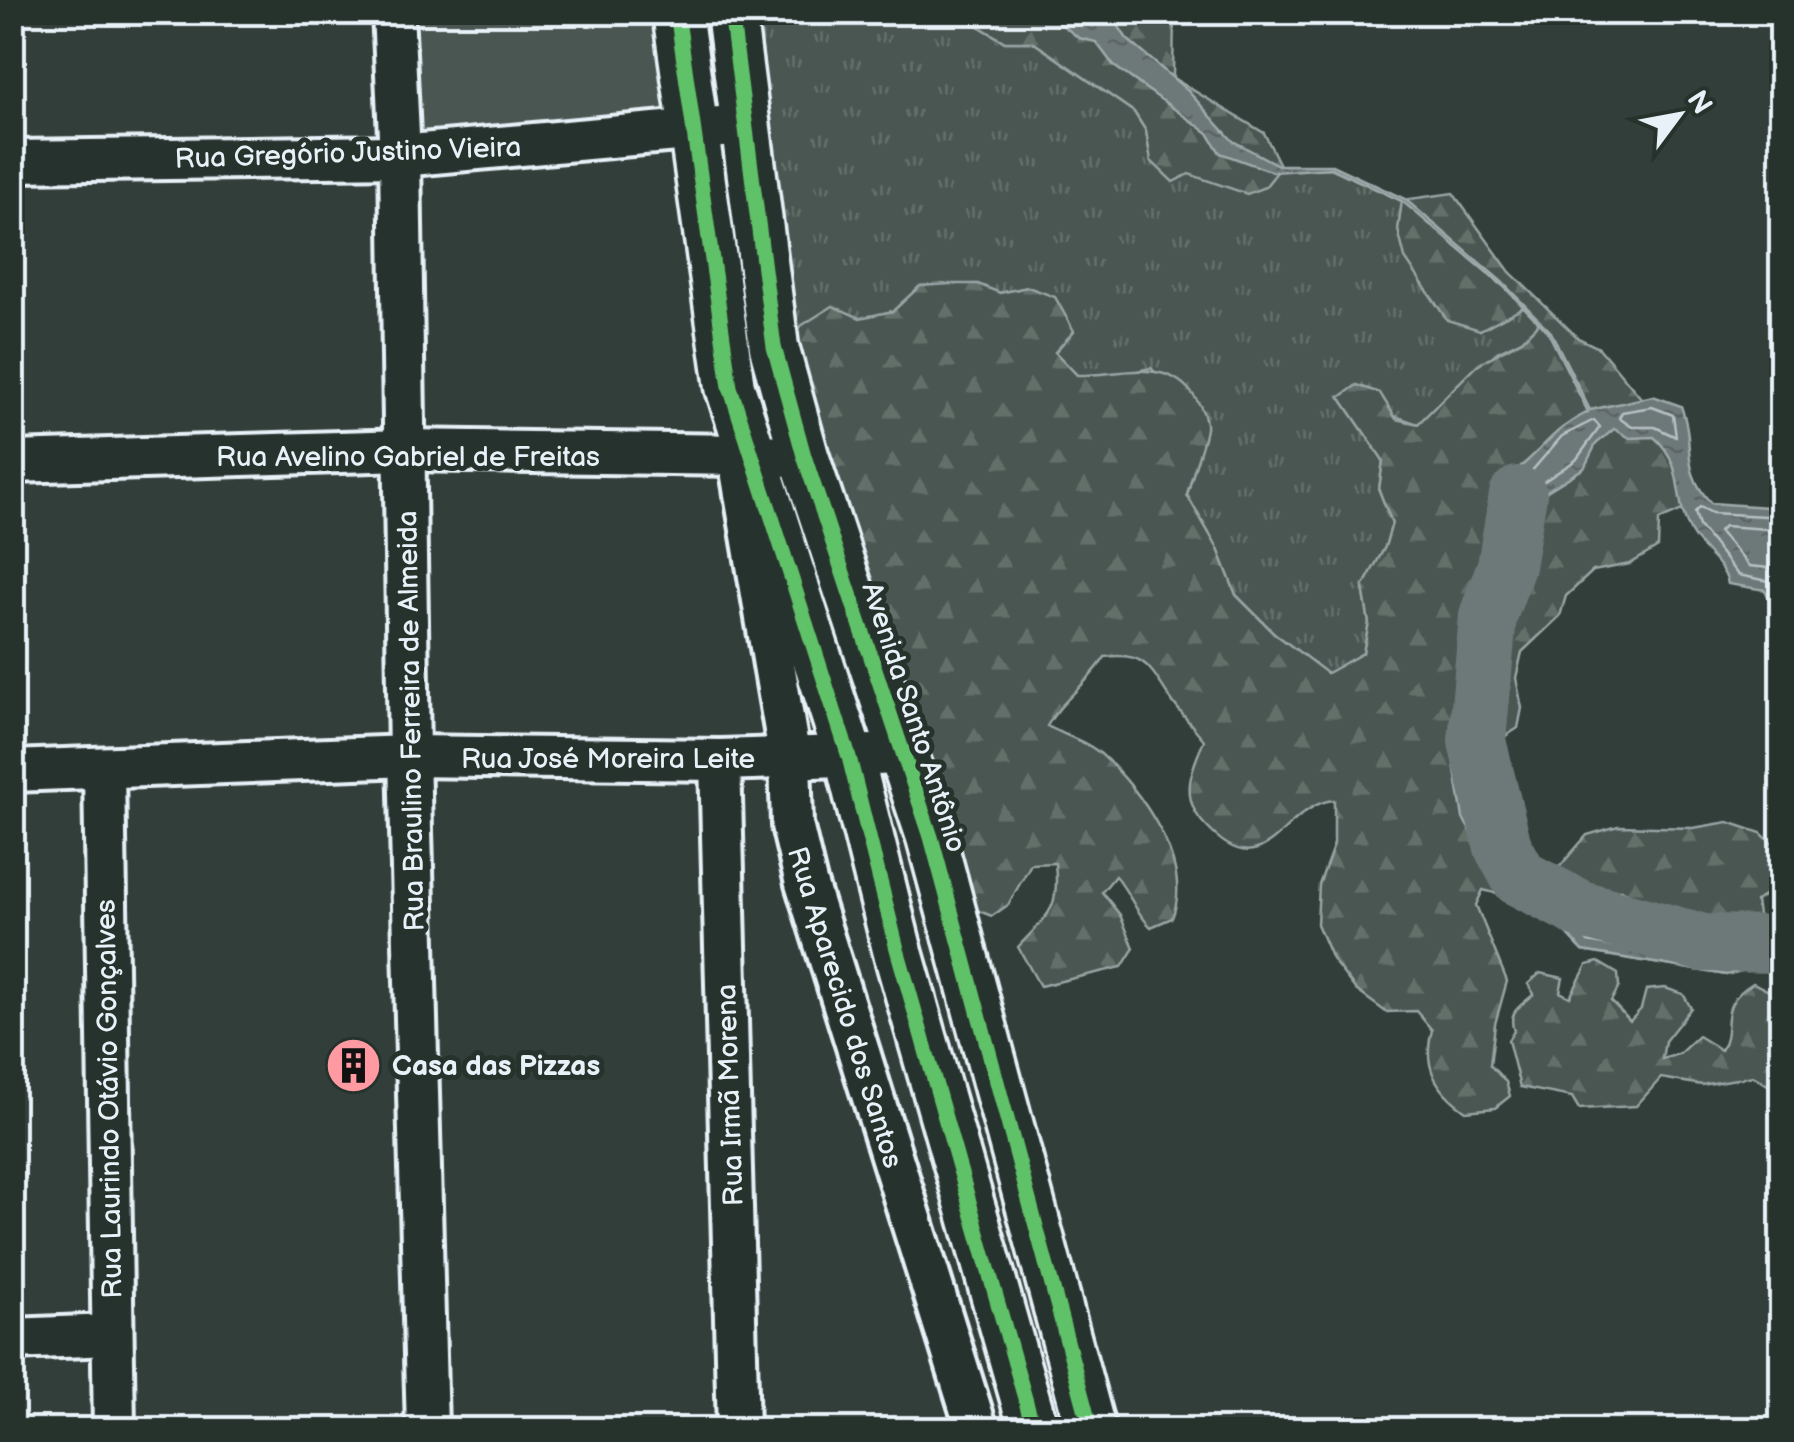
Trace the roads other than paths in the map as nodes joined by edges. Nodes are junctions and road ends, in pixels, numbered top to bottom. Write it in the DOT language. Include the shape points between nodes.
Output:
graph roads {
  1 [pos="393,12"];
  2 [pos="677,12"];
  3 [pos="731,12"];
  4 [pos="742,126"];
  5 [pos="692,132"];
  6 [pos="400,156"];
  7 [pos="12,161"];
  8 [pos="405,450"];
  9 [pos="804,456"];
  10 [pos="745,457"];
  11 [pos="12,462"];
  12 [pos="904,754"];
  13 [pos="409,756"];
  14 [pos="849,757"];
  15 [pos="790,758"];
  16 [pos="720,760"];
  17 [pos="104,770"];
  18 [pos="12,771"];
  19 [pos="112,1335"];
  20 [pos="12,1339"];
  21 [pos="114,1430"];
  22 [pos="427,1430"];
  23 [pos="738,1430"];
  24 [pos="977,1430"];
  25 [pos="1034,1430"];
  26 [pos="1090,1430"];
  1 -- 6 [label="street, Rua Braulino Ferreira de Almeida"];
  2 -- 5 [label="street"];
  3 -- 4 [label="street, Avenida Santo Antônio"];
  4 -- 5 [label="street, Rua Gregório Justino Vieira"];
  4 -- 9 [label="street, Avenida Santo Antônio" via="774,347"];
  5 -- 6 [label="street, Rua Gregório Justino Vieira"];
  5 -- 10 [label="street"];
  6 -- 7 [label="street, Rua Gregório Justino Vieira"];
  6 -- 8 [label="street, Rua Braulino Ferreira de Almeida"];
  8 -- 10 [label="street, Rua Avelino Gabriel de Freitas"];
  8 -- 11 [label="street, Rua Avelino Gabriel de Freitas"];
  8 -- 13 [label="street, Rua Braulino Ferreira de Almeida"];
  9 -- 10 [label="street, Rua Avelino Gabriel de Freitas"];
  9 -- 12 [label="street, Avenida Santo Antônio"];
  10 -- 14 [label="street"];
  10 -- 15 [label="street, Rua Aparecido dos Santos"];
  12 -- 14 [label="street, Rua José Moreira Leite"];
  12 -- 26 [label="street, Avenida Santo Antônio"];
  13 -- 16 [label="street, Rua José Moreira Leite"];
  13 -- 17 [label="street, Rua José Moreira Leite"];
  13 -- 22 [label="street, Rua Braulino Ferreira de Almeida"];
  14 -- 15 [label="street, Rua José Moreira Leite"];
  14 -- 25 [label="street"];
  15 -- 16 [label="street, Rua José Moreira Leite"];
  15 -- 24 [label="street, Rua Aparecido dos Santos" via="792,826 820,934"];
  16 -- 23 [label="street, Rua Irmã Morena"];
  17 -- 18 [label="street, Rua José Moreira Leite"];
  17 -- 19 [label="street, Rua Laurindo Otávio Gonçalves"];
  19 -- 20 [label="street"];
  19 -- 21 [label="street, Rua Laurindo Otávio Gonçalves"];
}
